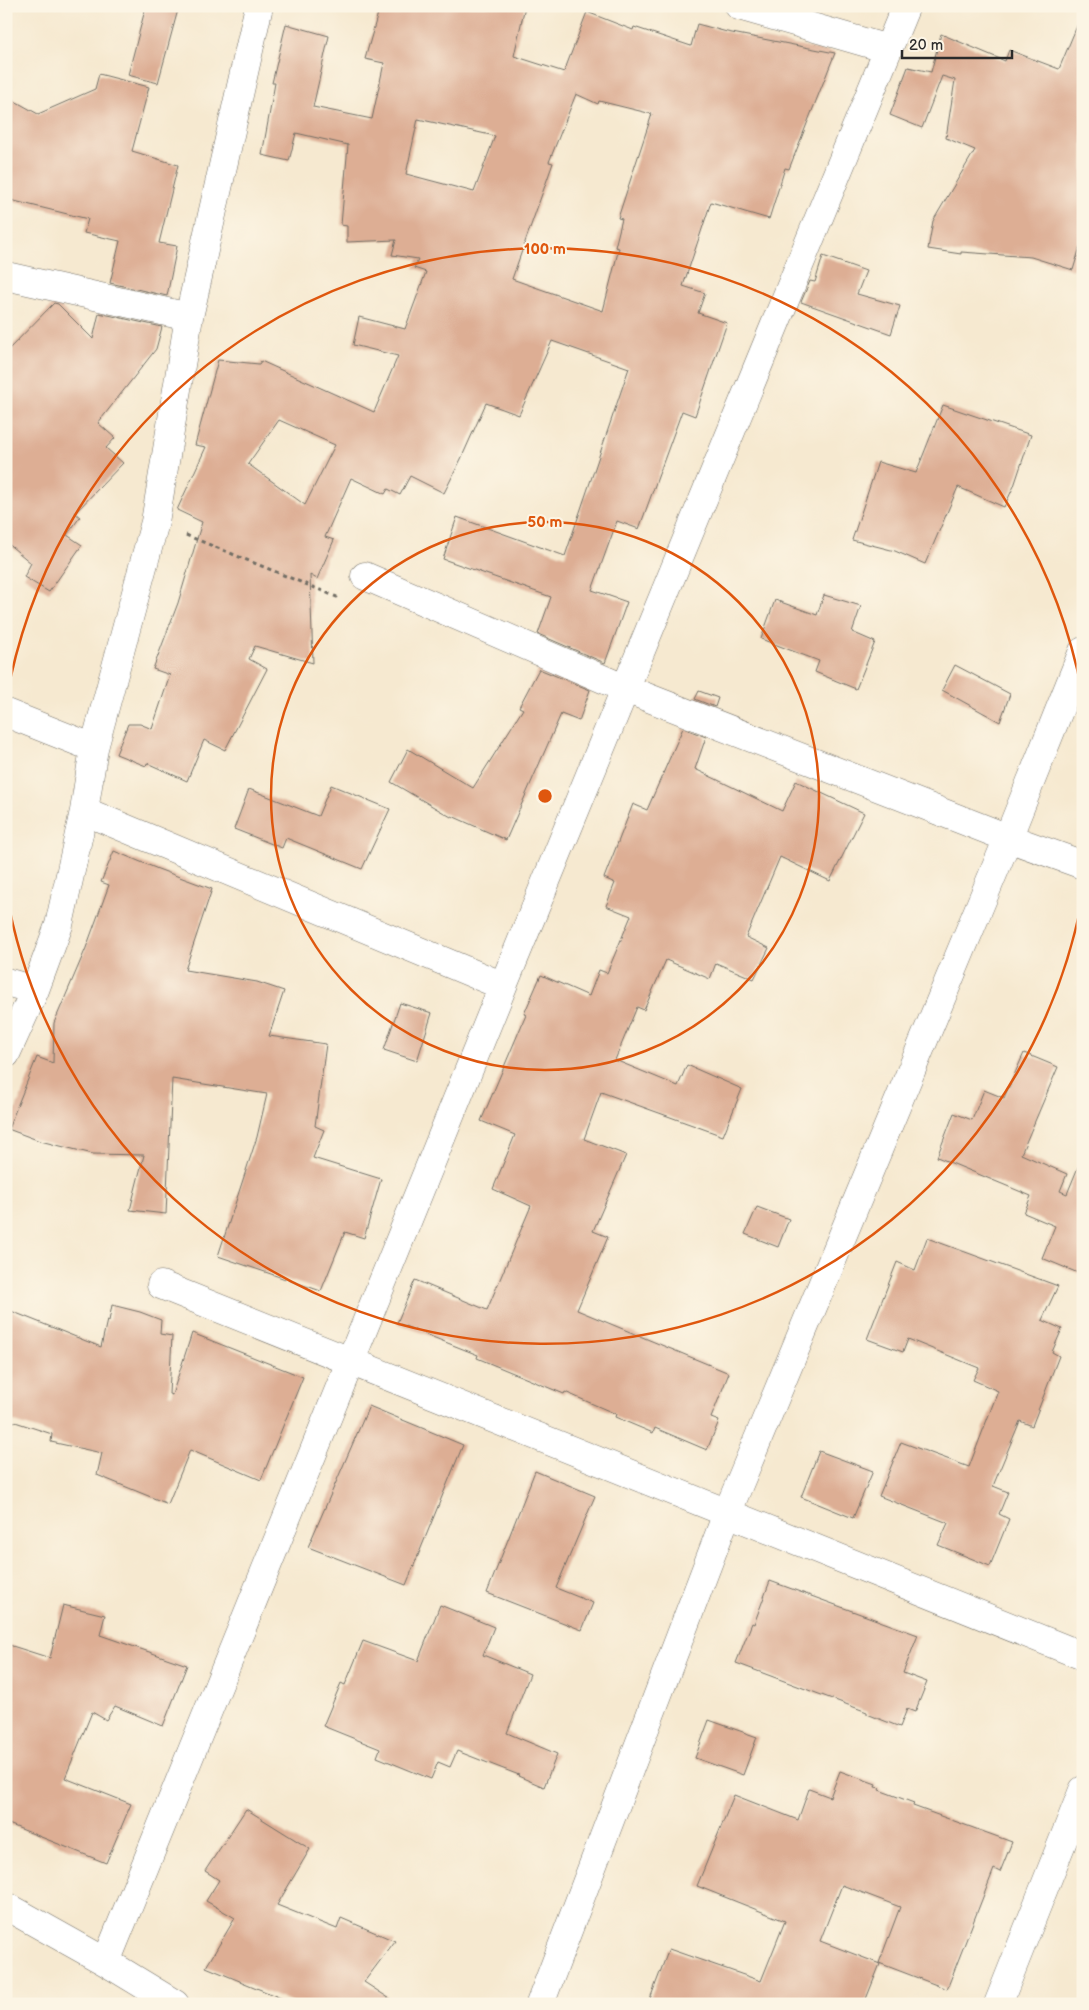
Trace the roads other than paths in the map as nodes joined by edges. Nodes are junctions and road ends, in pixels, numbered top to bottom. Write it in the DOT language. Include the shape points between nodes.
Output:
graph roads {
  1 [pos="259,6"];
  2 [pos="739,6"];
  3 [pos="906,6"];
  4 [pos="888,50"];
  5 [pos="6,276"];
  6 [pos="189,317"];
  7 [pos="365,576"];
  8 [pos="1083,651"];
  9 [pos="626,688"];
  10 [pos="6,712"];
  11 [pos="94,748"];
  12 [pos="84,811"];
  13 [pos="1008,838"];
  14 [pos="1083,865"];
  15 [pos="6,982"];
  16 [pos="503,986"];
  17 [pos="35,990"];
  18 [pos="6,1054"];
  19 [pos="161,1285"];
  20 [pos="352,1361"];
  21 [pos="728,1512"];
  22 [pos="1083,1656"];
  23 [pos="1083,1790"];
  24 [pos="6,1906"];
  25 [pos="106,1962"];
  26 [pos="175,2004"];
  27 [pos="540,2004"];
  28 [pos="998,2004"];
  1 -- 6 [label="street"];
  2 -- 4 [label="street"];
  3 -- 4 [label="street"];
  4 -- 9 [label="street"];
  5 -- 6 [label="street"];
  6 -- 11 [label="street" via="155,522"];
  7 -- 9 [label="street"];
  8 -- 13 [label="street"];
  9 -- 13 [label="street"];
  9 -- 16 [label="street"];
  10 -- 11 [label="street"];
  11 -- 12 [label="street"];
  12 -- 16 [label="street"];
  12 -- 17 [label="street" via="59,925"];
  13 -- 14 [label="street"];
  13 -- 21 [label="street"];
  15 -- 17 [label="street"];
  16 -- 20 [label="street"];
  17 -- 18 [label="street"];
  19 -- 20 [label="street"];
  20 -- 21 [label="street"];
  20 -- 25 [label="street"];
  21 -- 22 [label="street"];
  21 -- 27 [label="street"];
  23 -- 28 [label="street"];
  24 -- 25 [label="street"];
  25 -- 26 [label="street"];
}
